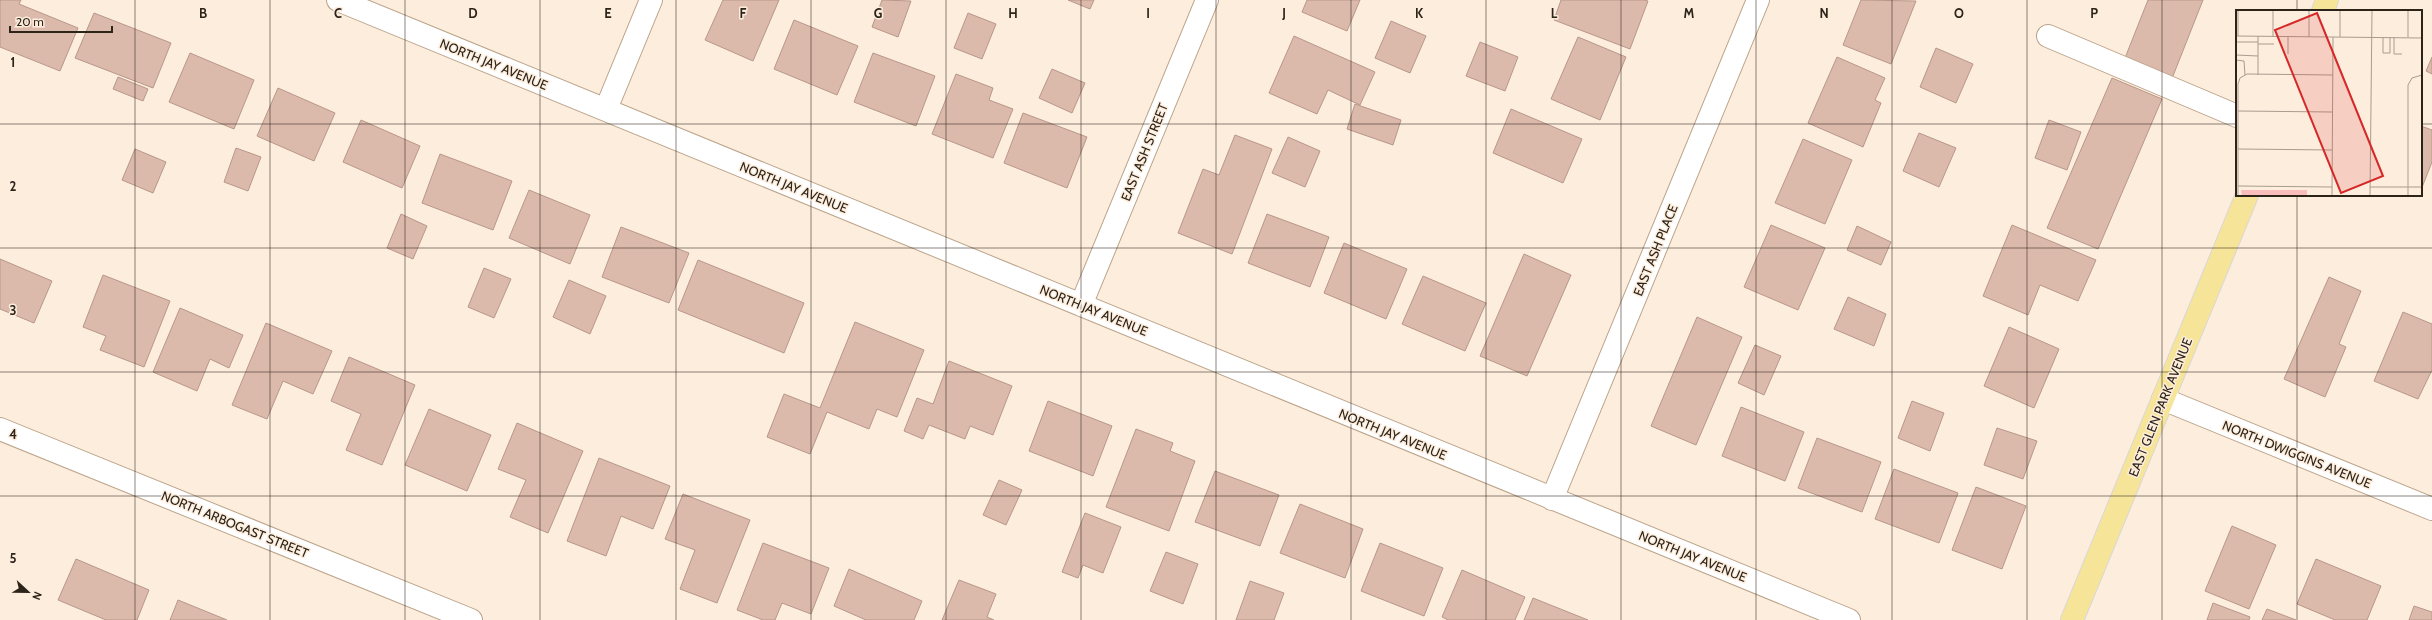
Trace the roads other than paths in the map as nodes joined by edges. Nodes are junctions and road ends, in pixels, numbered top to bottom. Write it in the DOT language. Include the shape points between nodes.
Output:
graph roads {
  1 [pos="338,0"];
  2 [pos="651,0"];
  3 [pos="1207,0"];
  4 [pos="1758,0"];
  5 [pos="2327,0"];
  6 [pos="2323,10"];
  7 [pos="2048,36"];
  8 [pos="606,109"];
  9 [pos="2236,116"];
  10 [pos="2247,196"];
  11 [pos="1081,305"];
  12 [pos="2163,399"];
  13 [pos="0,429"];
  14 [pos="1552,499"];
  15 [pos="2432,509"];
  16 [pos="470,620"];
  17 [pos="1850,620"];
  18 [pos="2072,620"];
  1 -- 8 [label="street, NORTH JAY AVENUE"];
  2 -- 8 [label="street"];
  3 -- 11 [label="street, EAST ASH STREET"];
  4 -- 14 [label="street, EAST ASH PLACE"];
  5 -- 6 [label="main road"];
  7 -- 9 [label="street"];
  8 -- 11 [label="street, NORTH JAY AVENUE"];
  10 -- 12 [label="main road, EAST GLEN PARK AVENUE"];
  11 -- 14 [label="street, NORTH JAY AVENUE"];
  12 -- 15 [label="street, NORTH DWIGGINS AVENUE"];
  12 -- 18 [label="main road, EAST GLEN PARK AVENUE"];
  13 -- 16 [label="street, NORTH ARBOGAST STREET"];
  14 -- 17 [label="street, NORTH JAY AVENUE"];
}
